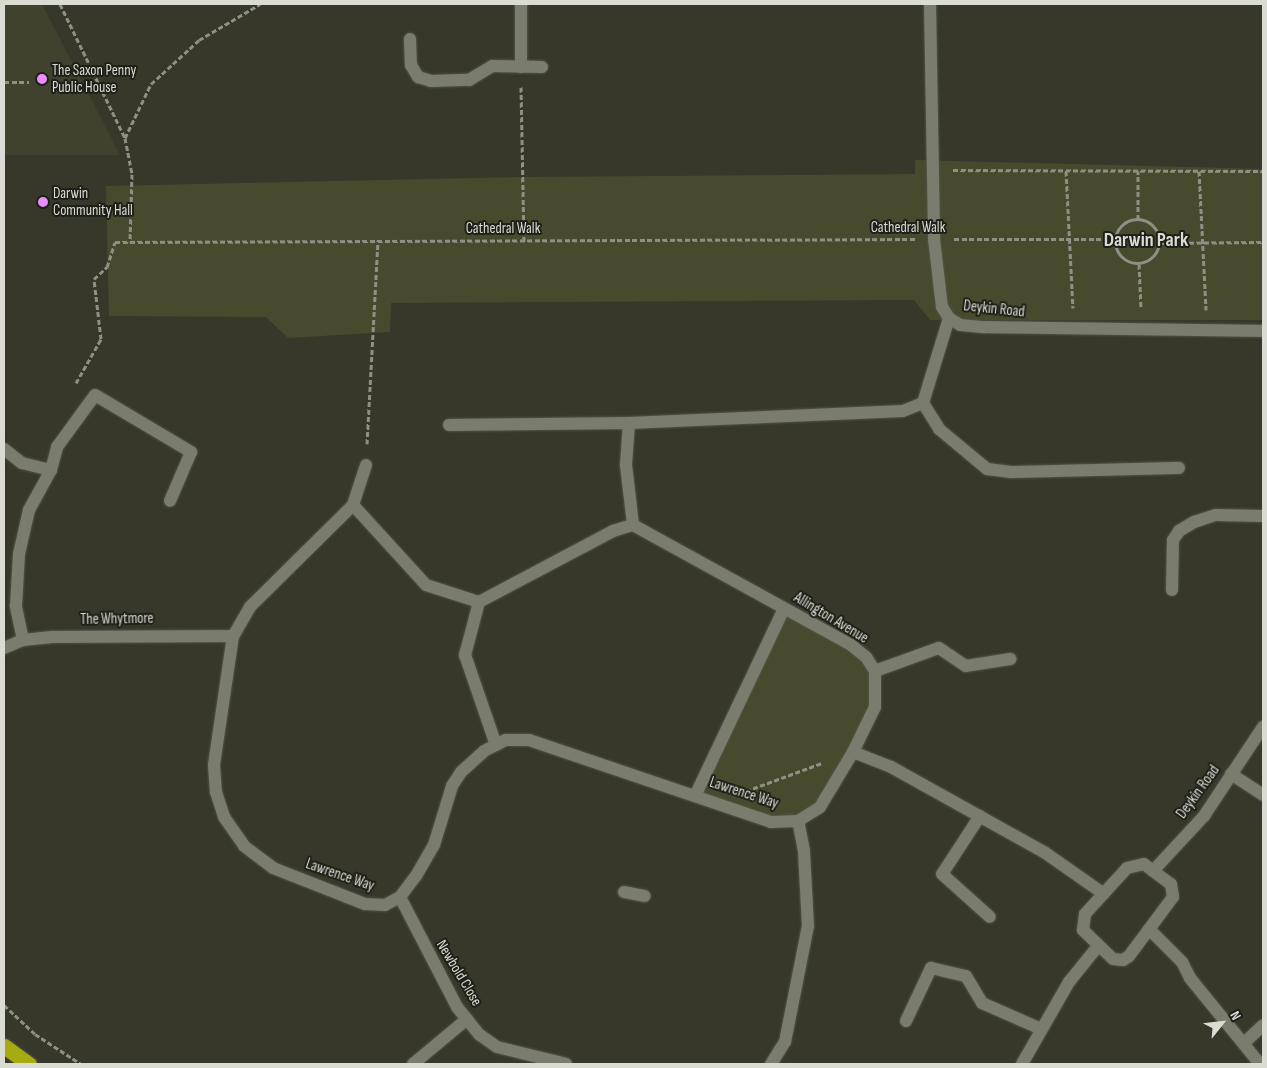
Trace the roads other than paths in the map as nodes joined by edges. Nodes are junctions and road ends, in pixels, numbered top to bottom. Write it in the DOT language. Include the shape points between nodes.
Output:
graph roads {
  1 [pos="522,4"];
  2 [pos="930,4"];
  3 [pos="410,39"];
  4 [pos="521,67"];
  5 [pos="542,67"];
  6 [pos="950,318"];
  7 [pos="1263,331"];
  8 [pos="923,403"];
  9 [pos="629,423"];
  10 [pos="449,426"];
  11 [pos="4,449"];
  12 [pos="366,465"];
  13 [pos="1179,468"];
  14 [pos="51,470"];
  15 [pos="170,501"];
  16 [pos="352,505"];
  17 [pos="1263,516"];
  18 [pos="633,526"];
  19 [pos="1172,590"];
  20 [pos="479,602"];
  21 [pos="784,609"];
  22 [pos="233,636"];
  23 [pos="23,640"];
  24 [pos="4,648"];
  25 [pos="1010,659"];
  26 [pos="875,671"];
  27 [pos="1263,727"];
  28 [pos="496,745"];
  29 [pos="853,752"];
  30 [pos="1231,774"];
  31 [pos="696,794"];
  32 [pos="1263,795"];
  33 [pos="980,816"];
  34 [pos="798,821"];
  35 [pos="1153,871"];
  36 [pos="624,892"];
  37 [pos="1104,894"];
  38 [pos="645,896"];
  39 [pos="400,897"];
  40 [pos="990,917"];
  41 [pos="1149,930"];
  42 [pos="1098,946"];
  43 [pos="467,1019"];
  44 [pos="906,1021"];
  45 [pos="1263,1025"];
  46 [pos="1041,1029"];
  47 [pos="1244,1043"];
  48 [pos="4,1046"];
  49 [pos="29,1064"];
  50 [pos="413,1064"];
  51 [pos="560,1064"];
  52 [pos="771,1064"];
  53 [pos="1022,1064"];
  54 [pos="1260,1064"];
  1 -- 4 [label="street"];
  2 -- 6 [label="street, Deykin Road" via="934,239 942,307"];
  3 -- 4 [label="street" via="411,66 418,77 460,82 492,66"];
  4 -- 5 [label="street"];
  6 -- 7 [label="street, Deykin Road" via="960,324 985,327"];
  6 -- 8 [label="street"];
  8 -- 9 [label="street" via="903,410"];
  8 -- 13 [label="street" via="939,429 987,469 1011,472"];
  9 -- 10 [label="street"];
  9 -- 18 [label="street" via="626,465"];
  11 -- 14 [label="street" via="22,463"];
  12 -- 16 [label="street, Lawrence Way"];
  14 -- 15 [label="street" via="57,447 95,395 191,452"];
  14 -- 23 [label="street" via="30,510 19,554 16,606"];
  16 -- 20 [label="street" via="426,584"];
  16 -- 22 [label="street, Lawrence Way" via="250,607"];
  17 -- 19 [label="street" via="1216,515 1179,531 1173,540"];
  18 -- 20 [label="street" via="613,531"];
  18 -- 21 [label="street, Allington Avenue"];
  20 -- 28 [label="street" via="465,655"];
  21 -- 26 [label="street, Allington Avenue" via="851,645 866,657"];
  21 -- 31 [label="street"];
  22 -- 23 [label="street, The Whytmore"];
  22 -- 39 [label="street, Lawrence Way" via="214,765 216,792 224,817 244,846 273,868 365,904 385,905"];
  23 -- 24 [label="street, The Whytmore"];
  25 -- 26 [label="street" via="966,666 939,648"];
  26 -- 29 [label="street" via="875,707"];
  27 -- 30 [label="street, Deykin Road"];
  28 -- 31 [label="street, Lawrence Way" via="506,740 529,740"];
  28 -- 39 [label="street, Lawrence Way" via="472,762 452,786 434,844"];
  29 -- 33 [label="street" via="891,767"];
  29 -- 34 [label="street" via="820,807"];
  30 -- 32 [label="street"];
  30 -- 35 [label="street, Deykin Road" via="1204,816"];
  31 -- 34 [label="street, Lawrence Way" via="771,822"];
  33 -- 37 [label="street" via="1044,852"];
  33 -- 40 [label="street" via="942,874"];
  34 -- 52 [label="street" via="804,851 808,926 785,1042"];
  35 -- 37 [label="street" via="1144,864 1127,868"];
  35 -- 41 [label="street" via="1171,884 1173,897"];
  36 -- 38 [label="street"];
  37 -- 42 [label="street" via="1085,914 1083,930"];
  39 -- 43 [label="street, Newbold Close" via="448,990"];
  41 -- 42 [label="street" via="1123,960 1113,959"];
  41 -- 47 [label="street" via="1182,962 1190,978"];
  42 -- 46 [label="street" via="1069,982"];
  43 -- 50 [label="street"];
  43 -- 51 [label="street, Newbold Close" via="480,1035 497,1047"];
  44 -- 46 [label="street" via="931,968 966,976 982,1003"];
  45 -- 47 [label="street"];
  46 -- 53 [label="street"];
  47 -- 54 [label="street"];
  48 -- 49 [label="highway"];
}
